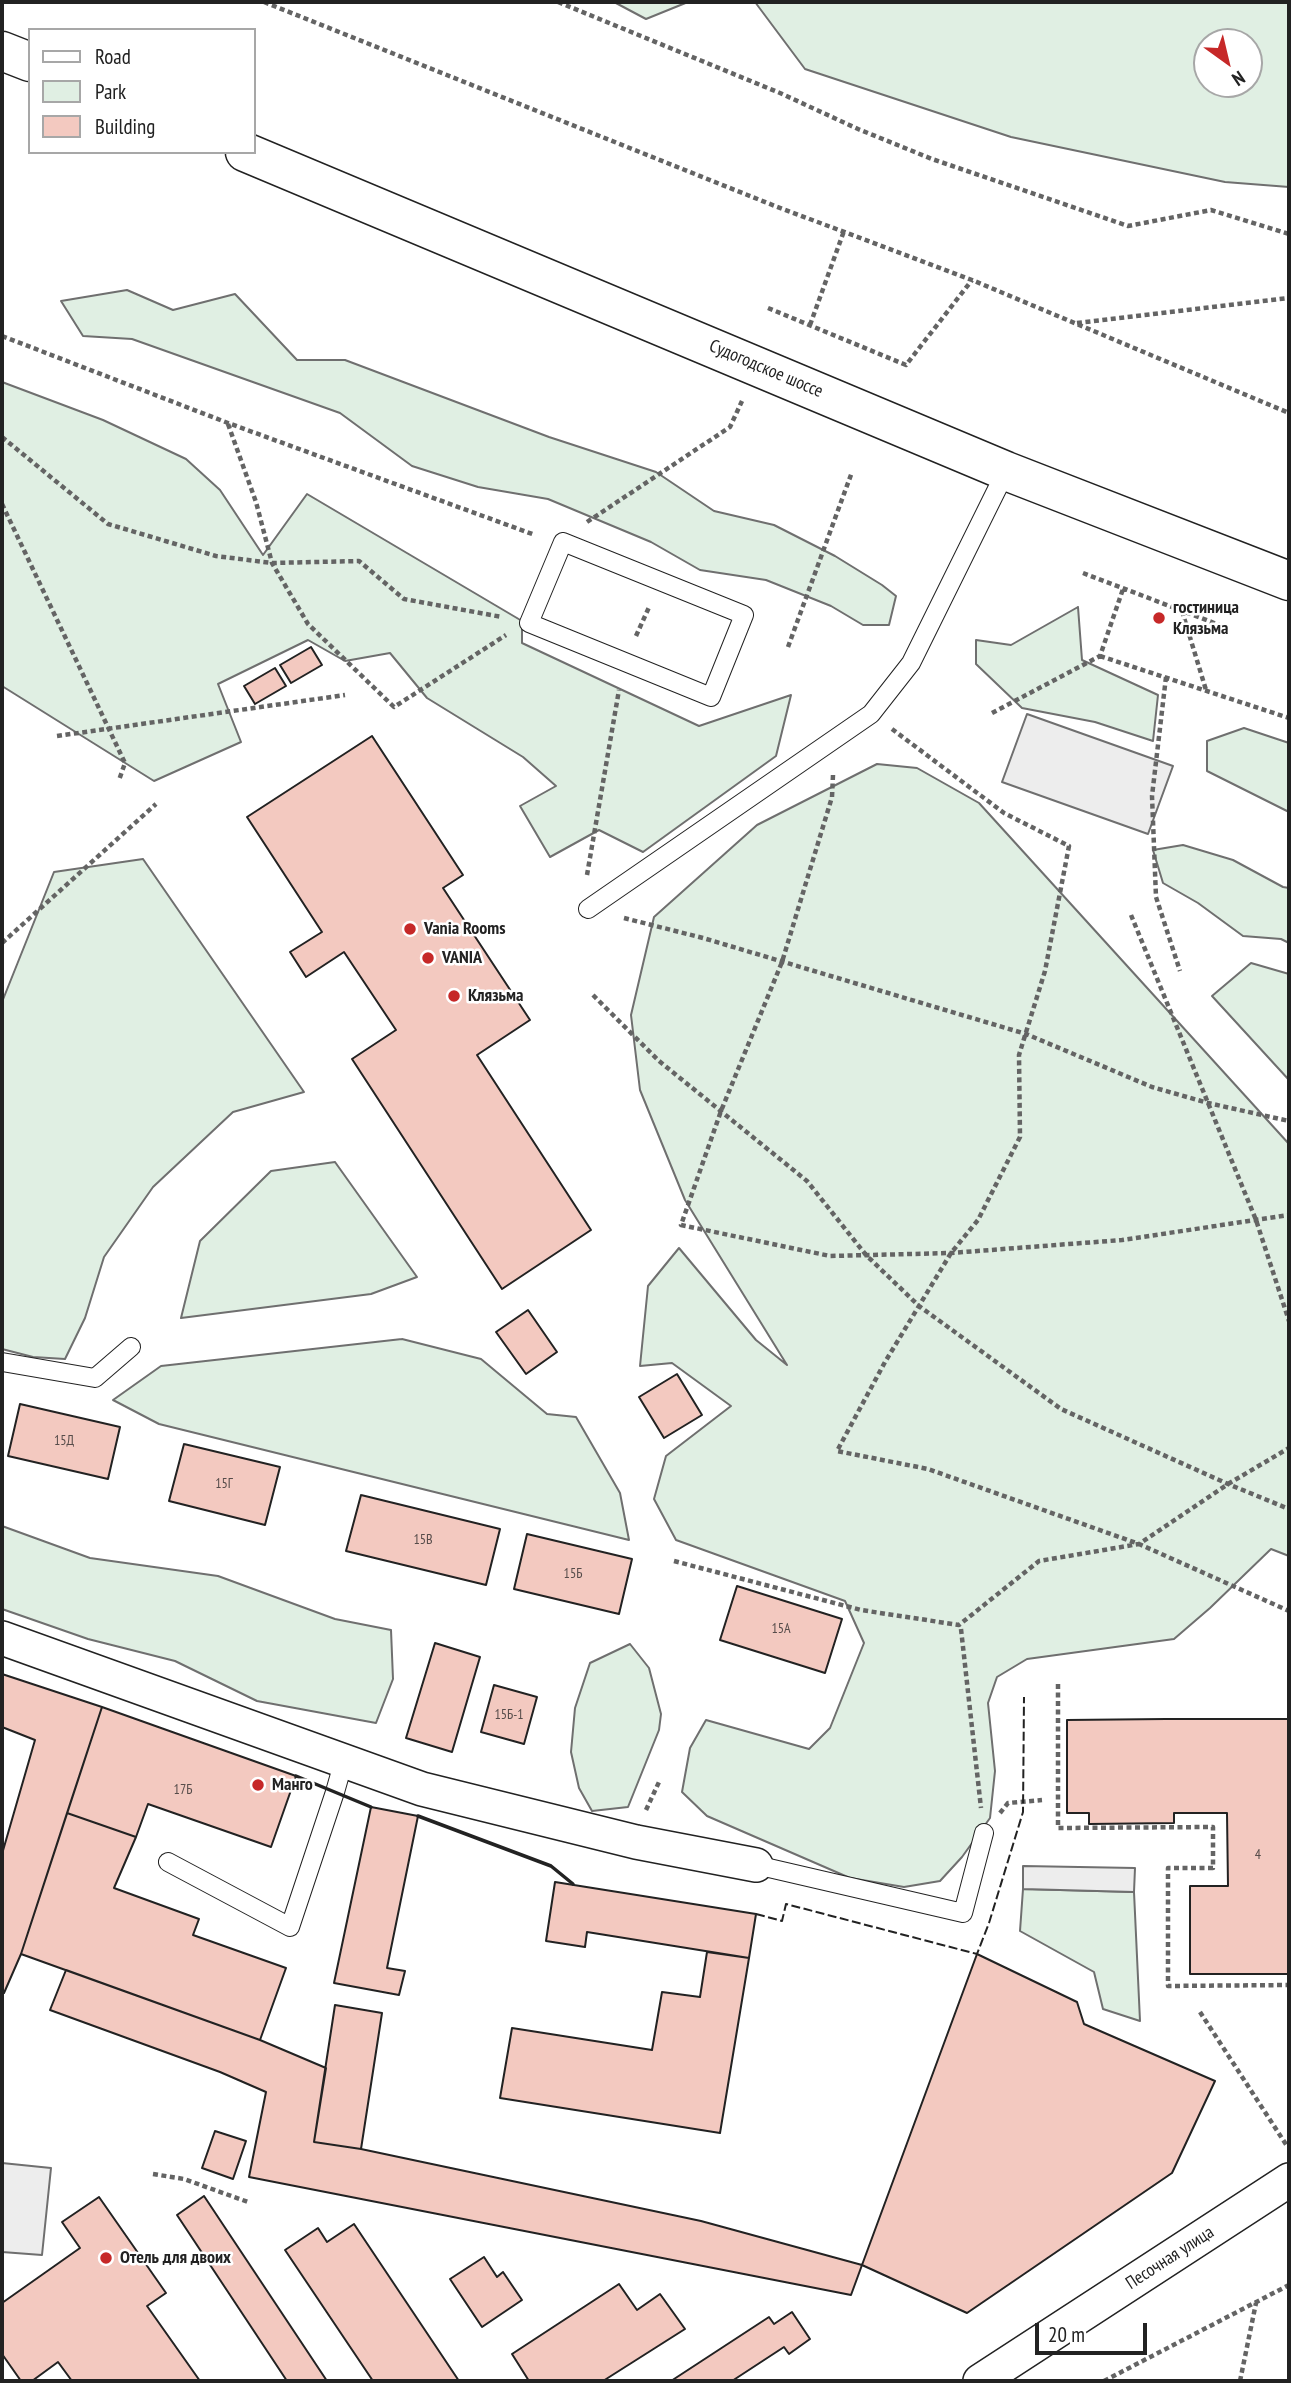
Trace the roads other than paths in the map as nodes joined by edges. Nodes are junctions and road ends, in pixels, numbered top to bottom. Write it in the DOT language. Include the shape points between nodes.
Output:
graph roads {
  1 [pos="2,51"];
  2 [pos="28,61"];
  3 [pos="250,154"];
  4 [pos="1006,471"];
  5 [pos="1289,581"];
  6 [pos="624,661"];
  7 [pos="588,909"];
  8 [pos="131,1346"];
  9 [pos="2,1362"];
  10 [pos="2,1638"];
  11 [pos="344,1760"];
  12 [pos="984,1833"];
  13 [pos="168,1862"];
  14 [pos="756,1865"];
  15 [pos="1289,2180"];
  16 [pos="980,2381"];
  1 -- 2 [label="main road"];
  3 -- 4 [label="main road, Судогодское шоссе"];
  4 -- 5 [label="main road, Судогодское шоссе"];
  4 -- 7 [label="lane" via="911,663 871,714"];
  6 -- 6 [label="lane" via="529,623 563,542 744,615 711,696"];
  8 -- 9 [label="lane" via="95,1378"];
  10 -- 11 [label="street"];
  11 -- 13 [label="lane" via="290,1927"];
  11 -- 14 [label="street" via="422,1788 540,1819"];
  12 -- 14 [label="lane" via="963,1913"];
  15 -- 16 [label="street, Песочная улица"];
}
